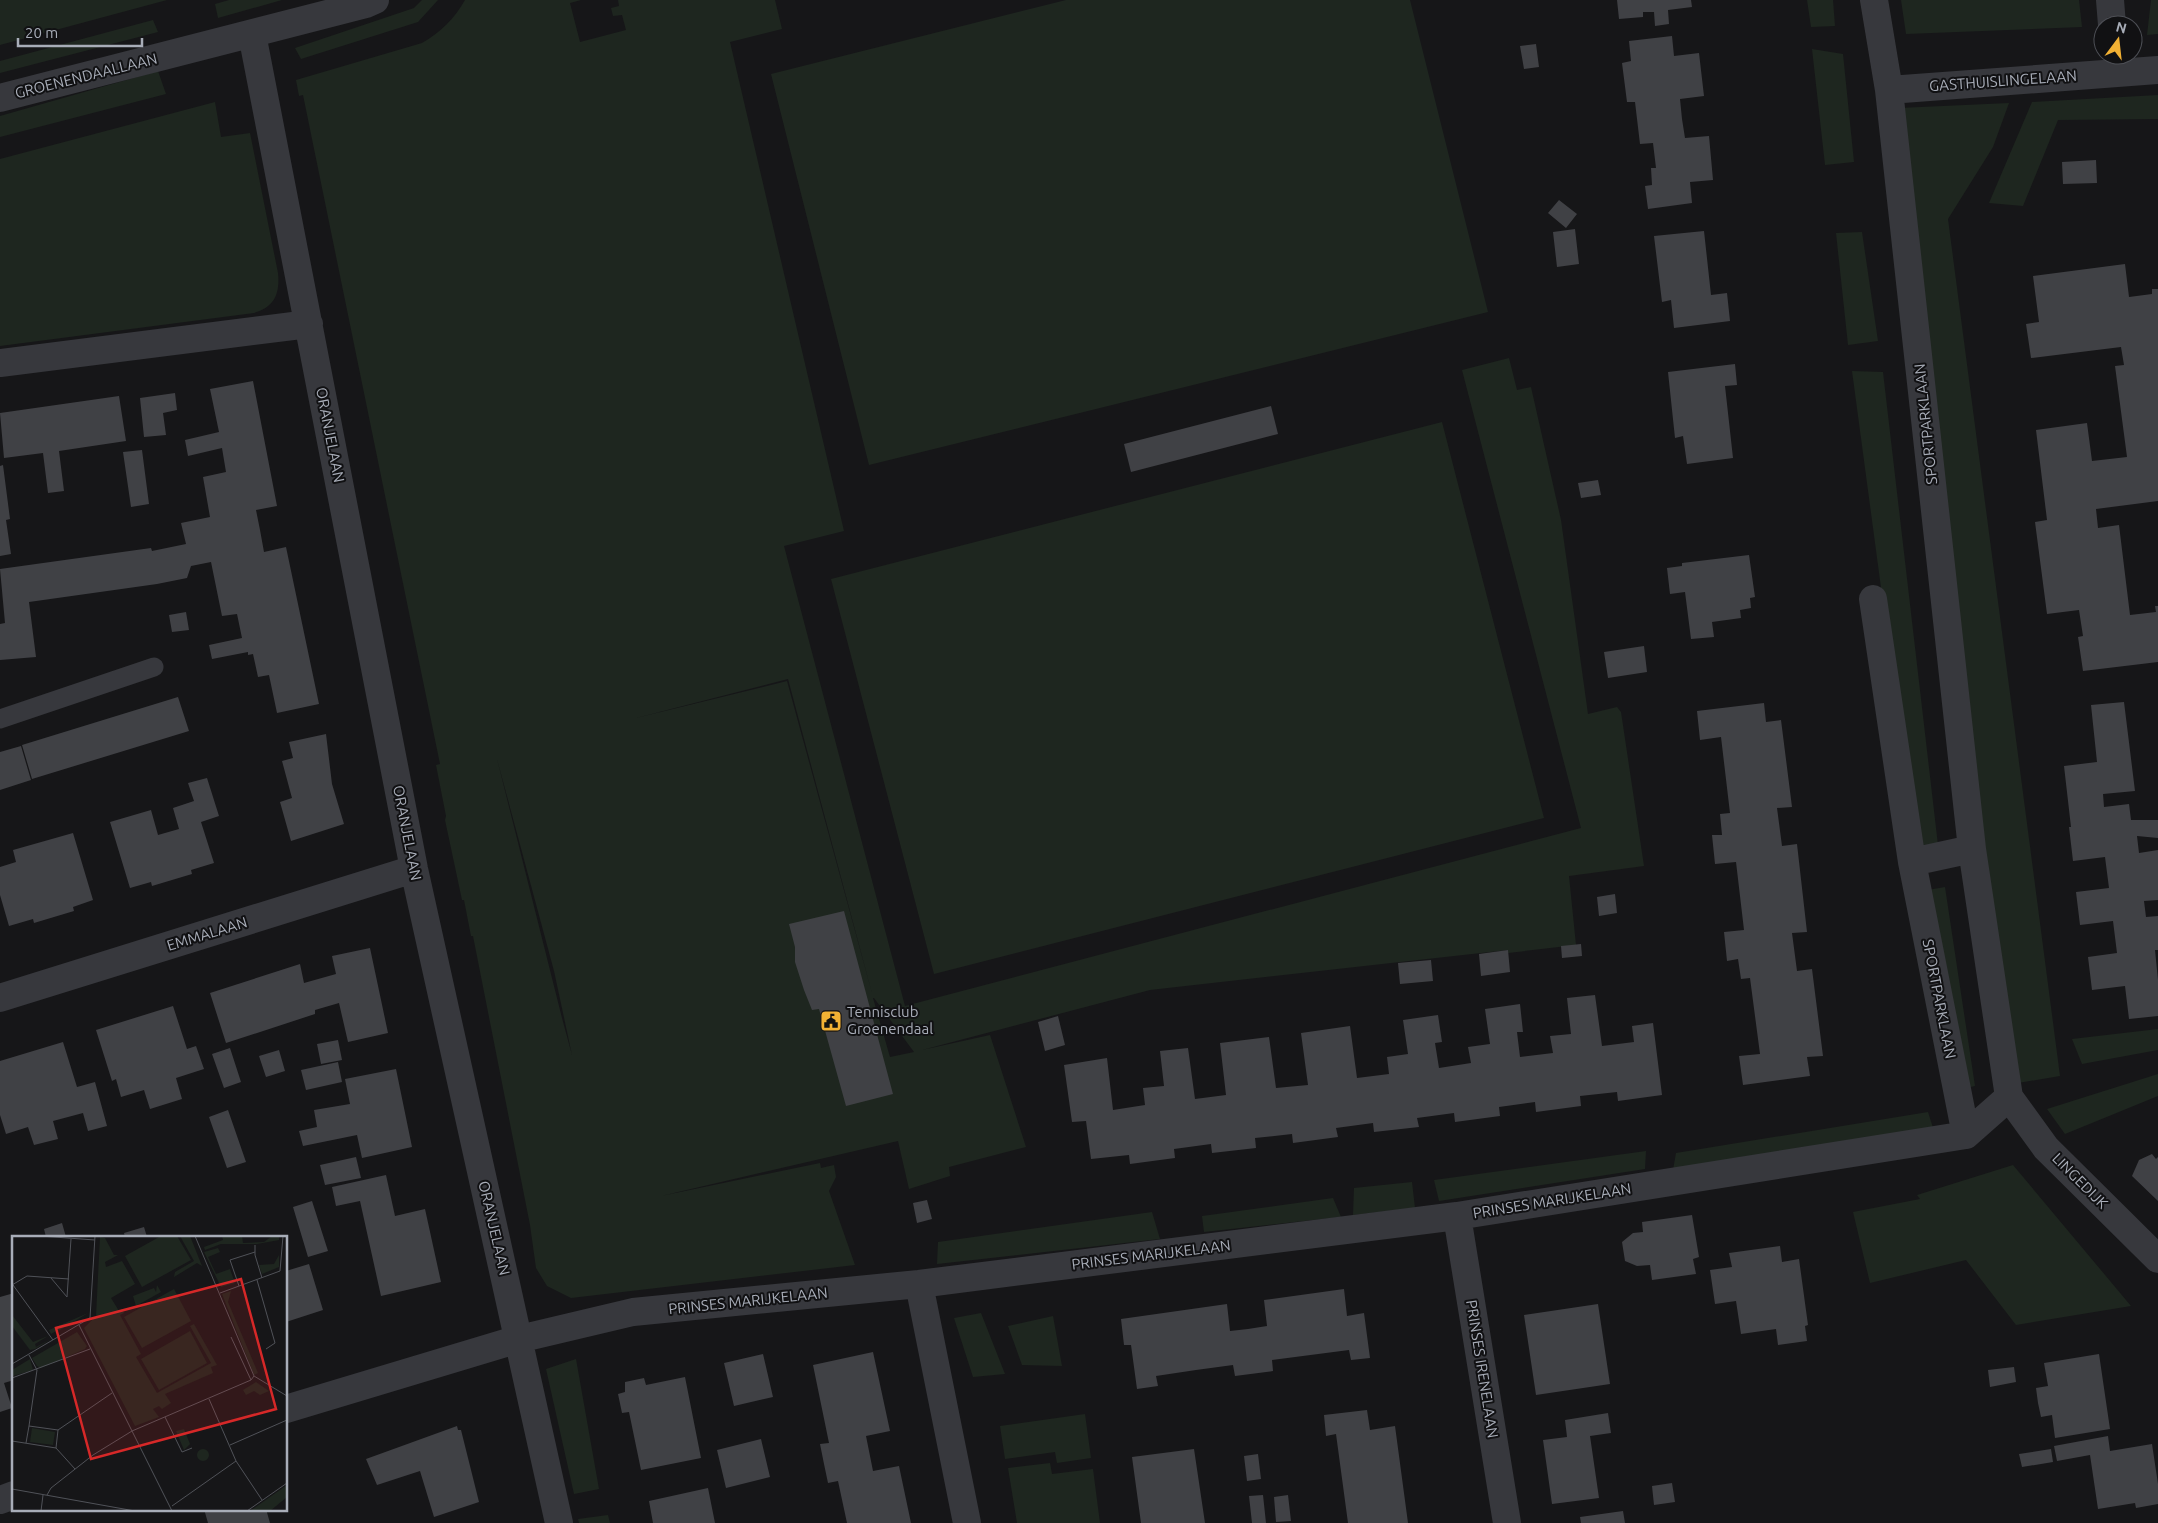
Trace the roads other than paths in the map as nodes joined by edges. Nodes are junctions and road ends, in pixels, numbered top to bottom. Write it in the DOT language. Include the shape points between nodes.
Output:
graph roads {
  1 [pos="375,0"];
  2 [pos="1874,0"];
  3 [pos="2110,0"];
  4 [pos="2111,15"];
  5 [pos="252,34"];
  6 [pos="2106,65"];
  7 [pos="2122,65"];
  8 [pos="2158,70"];
  9 [pos="1889,90"];
  10 [pos="0,98"];
  11 [pos="309,324"];
  12 [pos="0,363"];
  13 [pos="1873,599"];
  14 [pos="154,667"];
  15 [pos="0,719"];
  16 [pos="1972,850"];
  17 [pos="1912,862"];
  18 [pos="414,869"];
  19 [pos="0,998"];
  20 [pos="2008,1097"];
  21 [pos="1966,1135"];
  22 [pos="1457,1216"];
  23 [pos="2158,1259"];
  24 [pos="919,1284"];
  25 [pos="518,1339"];
  26 [pos="288,1408"];
  27 [pos="12,1495"];
  28 [pos="0,1500"];
  29 [pos="559,1523"];
  30 [pos="967,1523"];
  31 [pos="1508,1523"];
  1 -- 5 [label="street, GROENENDAALLAAN"];
  2 -- 9 [label="street, SPORTPARKLAAN"];
  3 -- 4 [label="street"];
  5 -- 10 [label="street, GROENENDAALLAAN"];
  5 -- 11 [label="street, ORANJELAAN"];
  6 -- 9 [label="street, GASTHUISLINGELAAN"];
  7 -- 8 [label="street, GASTHUISLINGELAAN"];
  9 -- 16 [label="street, SPORTPARKLAAN"];
  11 -- 12 [label="street"];
  11 -- 18 [label="street, ORANJELAAN"];
  13 -- 17 [label="street, SPORTPARKLAAN"];
  14 -- 15 [label="lane"];
  16 -- 17 [label="street"];
  16 -- 20 [label="street, SPORTPARKLAAN"];
  17 -- 21 [label="street, SPORTPARKLAAN"];
  18 -- 19 [label="street, EMMALAAN"];
  18 -- 25 [label="street, ORANJELAAN"];
  20 -- 21 [label="street"];
  20 -- 23 [label="street, LINGEDIJK" via="2046,1148"];
  21 -- 22 [label="street, PRINSES MARIJKELAAN"];
  22 -- 24 [label="street, PRINSES MARIJKELAAN"];
  22 -- 31 [label="street, PRINSES IRENELAAN"];
  24 -- 25 [label="street, PRINSES MARIJKELAAN" via="633,1312"];
  24 -- 30 [label="street"];
  25 -- 26 [label="street, PRINSES MARIJKELAAN"];
  25 -- 29 [label="street, ORANJELAAN"];
  27 -- 28 [label="street"];
}
